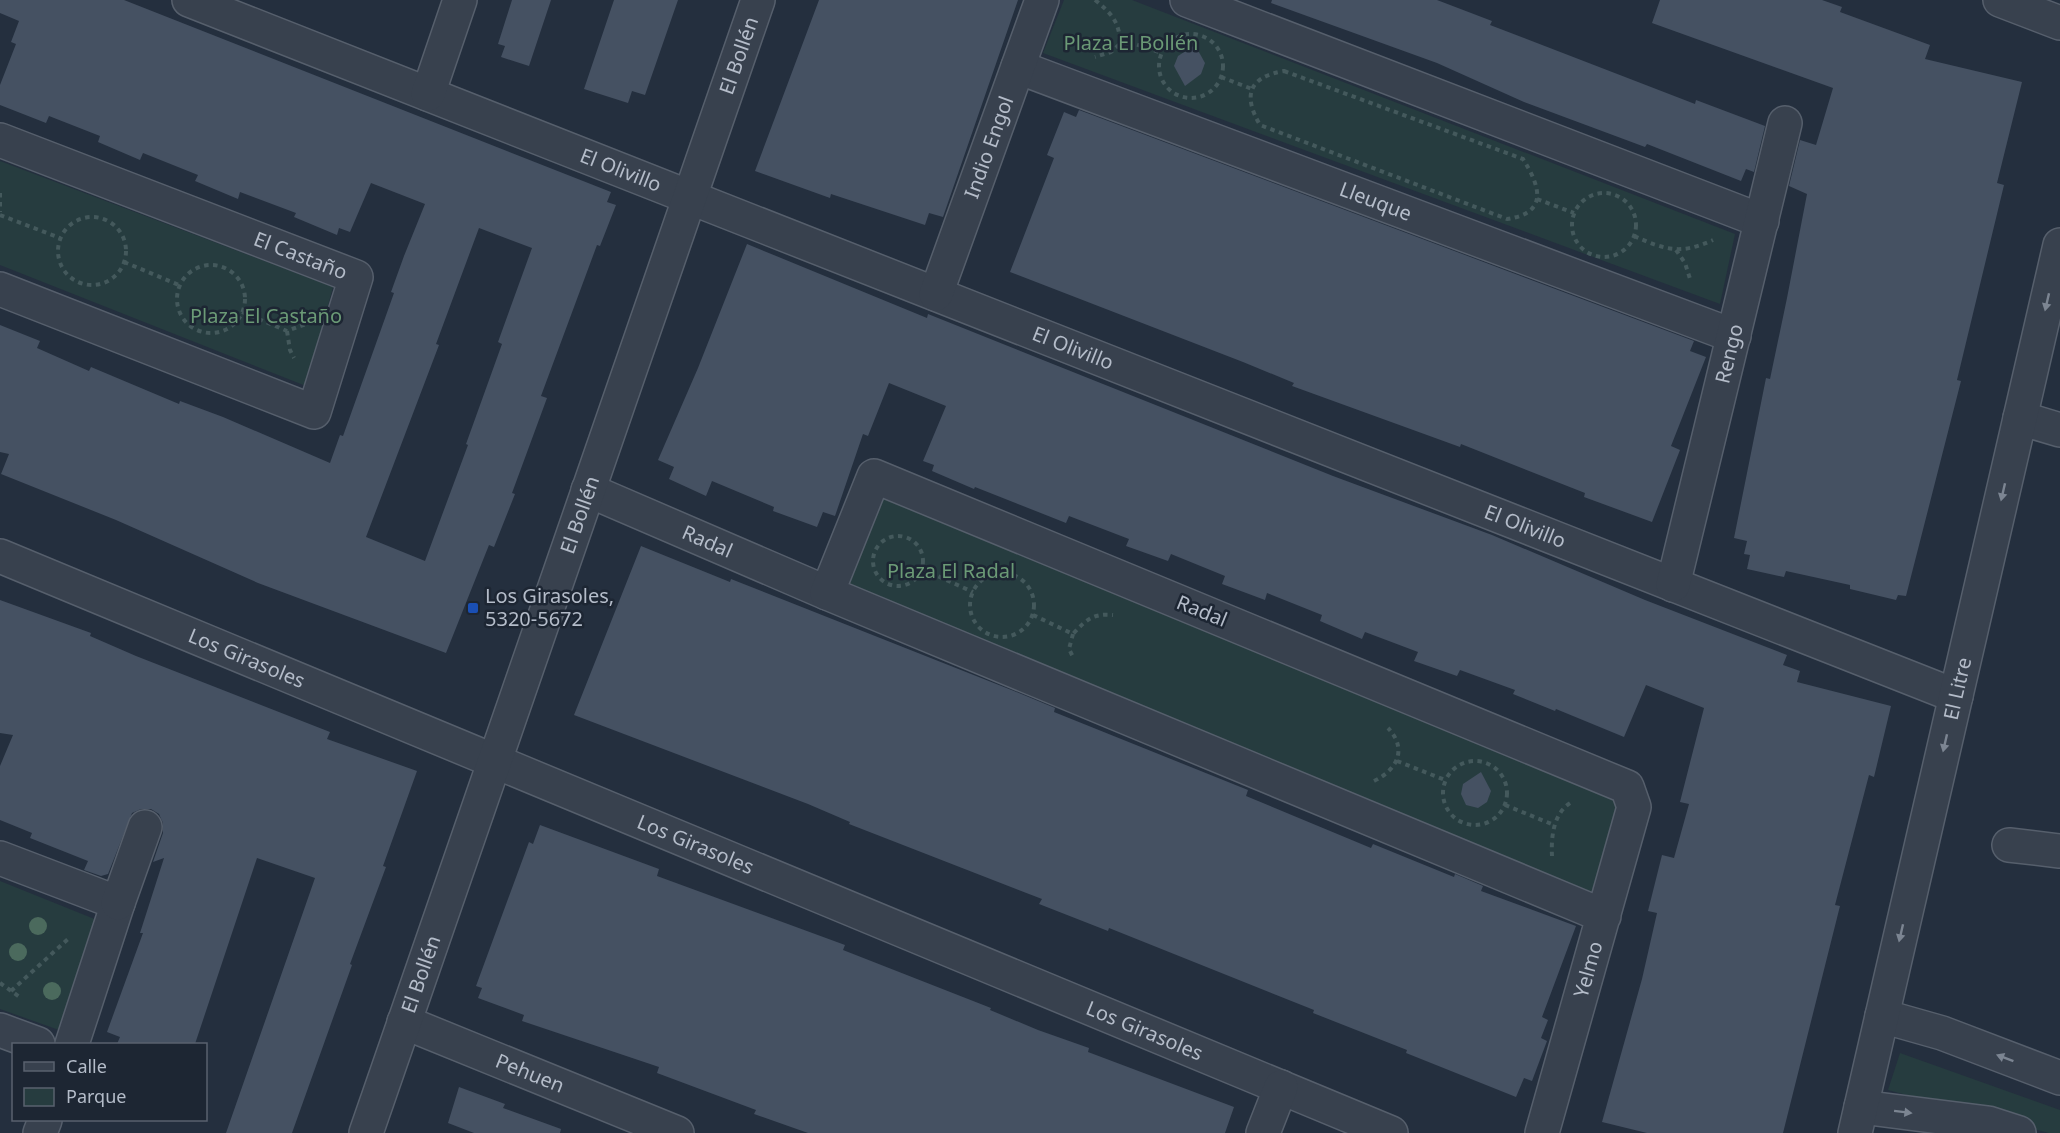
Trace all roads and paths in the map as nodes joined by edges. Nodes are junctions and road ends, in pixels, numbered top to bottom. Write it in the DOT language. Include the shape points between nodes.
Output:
graph roads {
  1 [pos="189,0"];
  2 [pos="460,0"];
  3 [pos="758,0"];
  4 [pos="1042,0"];
  5 [pos="1095,0"];
  6 [pos="1187,0"];
  7 [pos="2000,0"];
  8 [pos="2060,23"];
  9 [pos="1120,39"];
  10 [pos="1162,53"];
  11 [pos="1093,58"];
  12 [pos="1018,67"];
  13 [pos="1221,77"];
  14 [pos="1252,89"];
  15 [pos="428,94"];
  16 [pos="1785,123"];
  17 [pos="0,140"];
  18 [pos="0,193"];
  19 [pos="689,197"];
  20 [pos="1538,200"];
  21 [pos="0,213"];
  22 [pos="1574,213"];
  23 [pos="1750,217"];
  24 [pos="1634,236"];
  25 [pos="60,237"];
  26 [pos="2060,245"];
  27 [pos="124,262"];
  28 [pos="179,285"];
  29 [pos="0,289"];
  30 [pos="936,294"];
  31 [pos="242,312"];
  32 [pos="342,321"];
  33 [pos="1734,336"];
  34 [pos="2020,418"];
  35 [pos="2060,430"];
  36 [pos="588,490"];
  37 [pos="0,556"];
  38 [pos="922,569"];
  39 [pos="1673,585"];
  40 [pos="973,592"];
  41 [pos="827,593"];
  42 [pos="1033,615"];
  43 [pos="1118,615"];
  44 [pos="1073,634"];
  45 [pos="1078,667"];
  46 [pos="1956,696"];
  47 [pos="1384,723"];
  48 [pos="495,761"];
  49 [pos="1397,762"];
  50 [pos="1445,780"];
  51 [pos="1366,782"];
  52 [pos="1629,796"];
  53 [pos="1505,805"];
  54 [pos="1554,825"];
  55 [pos="145,827"];
  56 [pos="2009,845"];
  57 [pos="2060,851"];
  58 [pos="0,858"];
  59 [pos="1558,865"];
  60 [pos="118,903"];
  61 [pos="1604,916"];
  62 [pos="69,938"];
  63 [pos="11,990"];
  64 [pos="1882,1016"];
  65 [pos="404,1022"];
  66 [pos="0,1030"];
  67 [pos="35,1043"];
  68 [pos="72,1043"];
  69 [pos="2060,1078"];
  70 [pos="1281,1087"];
  71 [pos="1858,1120"];
  72 [pos="663,1130"];
  73 [pos="366,1133"];
  74 [pos="1263,1133"];
  75 [pos="1391,1133"];
  76 [pos="1542,1133"];
  77 [pos="2019,1133"];
  1 -- 15 [label="street, El Olivillo"];
  2 -- 15 [label="street"];
  3 -- 19 [label="street, El Bollén"];
  4 -- 12 [label="street, Indio Engol"];
  5 -- 9 [label="path" via="1112,13"];
  6 -- 23 [label="street"];
  7 -- 8 [label="street"];
  9 -- 10 [label="path"];
  9 -- 11 [label="path" via="1111,52"];
  10 -- 13 [label="path" via="1177,38 1198,34 1208,39 1222,56"];
  10 -- 13 [label="path" via="1164,82 1179,96 1199,97 1216,86"];
  12 -- 30 [label="street, Indio Engol"];
  12 -- 33 [label="street, Lleuque"];
  13 -- 14 [label="path"];
  14 -- 20 [label="path" via="1260,78 1284,71 1523,159 1533,175"];
  14 -- 20 [label="path" via="1250,102 1260,125 1507,219 1530,212"];
  15 -- 19 [label="street, El Olivillo"];
  16 -- 23 [label="street, Rengo"];
  17 -- 32 [label="street, El Castaño" via="356,277"];
  18 -- 21 [label="path"];
  19 -- 30 [label="street, El Olivillo"];
  19 -- 36 [label="street, El Bollén"];
  20 -- 22 [label="path"];
  21 -- 25 [label="path"];
  22 -- 24 [label="path" via="1588,196 1611,193 1629,205 1634,214"];
  22 -- 24 [label="path" via="1572,233 1583,250 1592,254 1612,256 1629,245"];
  23 -- 24 [label="path" via="1695,248 1661,248"];
  23 -- 33 [label="street, Rengo"];
  25 -- 27 [label="path" via="66,228 85,217 107,219 123,234 127,256"];
  25 -- 27 [label="path" via="59,261 72,279 83,284 106,282 116,276"];
  26 -- 34 [label="street, El Litre, one-way"];
  27 -- 28 [label="path"];
  28 -- 31 [label="path" via="194,269 215,265 226,268 235,274 245,293"];
  28 -- 31 [label="path" via="176,297 182,319 191,328 213,334 225,331"];
  29 -- 32 [label="street, El Castaño" via="314,412"];
  30 -- 39 [label="street, El Olivillo"];
  31 -- 32 [label="path" via="287,331 329,320"];
  33 -- 39 [label="street, Rengo"];
  34 -- 35 [label="street"];
  34 -- 46 [label="street, El Litre, one-way"];
  36 -- 41 [label="street, Radal"];
  36 -- 48 [label="street, El Bollén"];
  37 -- 48 [label="street, Los Girasoles"];
  38 -- 38 [label="path" via="921,552 904,537 887,538 873,557 876,573 888,584 904,585"];
  38 -- 40 [label="path"];
  39 -- 46 [label="street, El Olivillo"];
  40 -- 42 [label="path" via="988,577 1008,574 1018,578 1032,593"];
  40 -- 42 [label="path" via="971,613 975,622 991,635 1012,636"];
  41 -- 52 [label="street, Radal" via="874,476"];
  41 -- 61 [label="street, Radal"];
  42 -- 44 [label="path"];
  43 -- 44 [label="path" via="1101,613 1088,617"];
  44 -- 45 [label="path" via="1069,649"];
  46 -- 64 [label="street, El Litre, one-way"];
  47 -- 49 [label="path" via="1394,734"];
  48 -- 65 [label="street, El Bollén"];
  48 -- 70 [label="street, Los Girasoles"];
  49 -- 50 [label="path"];
  49 -- 51 [label="path" via="1389,774"];
  50 -- 53 [label="path" via="1443,800 1447,809 1463,822 1483,824"];
  50 -- 53 [label="path" via="1451,771 1471,760 1493,765 1506,783"];
  52 -- 54 [label="path" via="1591,792 1567,804"];
  52 -- 61 [label="street, Yelmo"];
  53 -- 54 [label="path"];
  54 -- 59 [label="path" via="1552,856"];
  55 -- 60 [label="street"];
  56 -- 57 [label="street"];
  58 -- 60 [label="street"];
  60 -- 68 [label="street"];
  61 -- 76 [label="street, Yelmo"];
  62 -- 63 [label="path"];
  69 -- 64 [label="street, one-way"];
  64 -- 71 [label="street, El Litre"];
  65 -- 72 [label="street, Pehuen"];
  65 -- 73 [label="street, El Bollén"];
  66 -- 67 [label="street"];
  70 -- 74 [label="street"];
  70 -- 75 [label="street, Los Girasoles"];
  71 -- 77 [label="street, one-way" via="1988,1124"];
}
